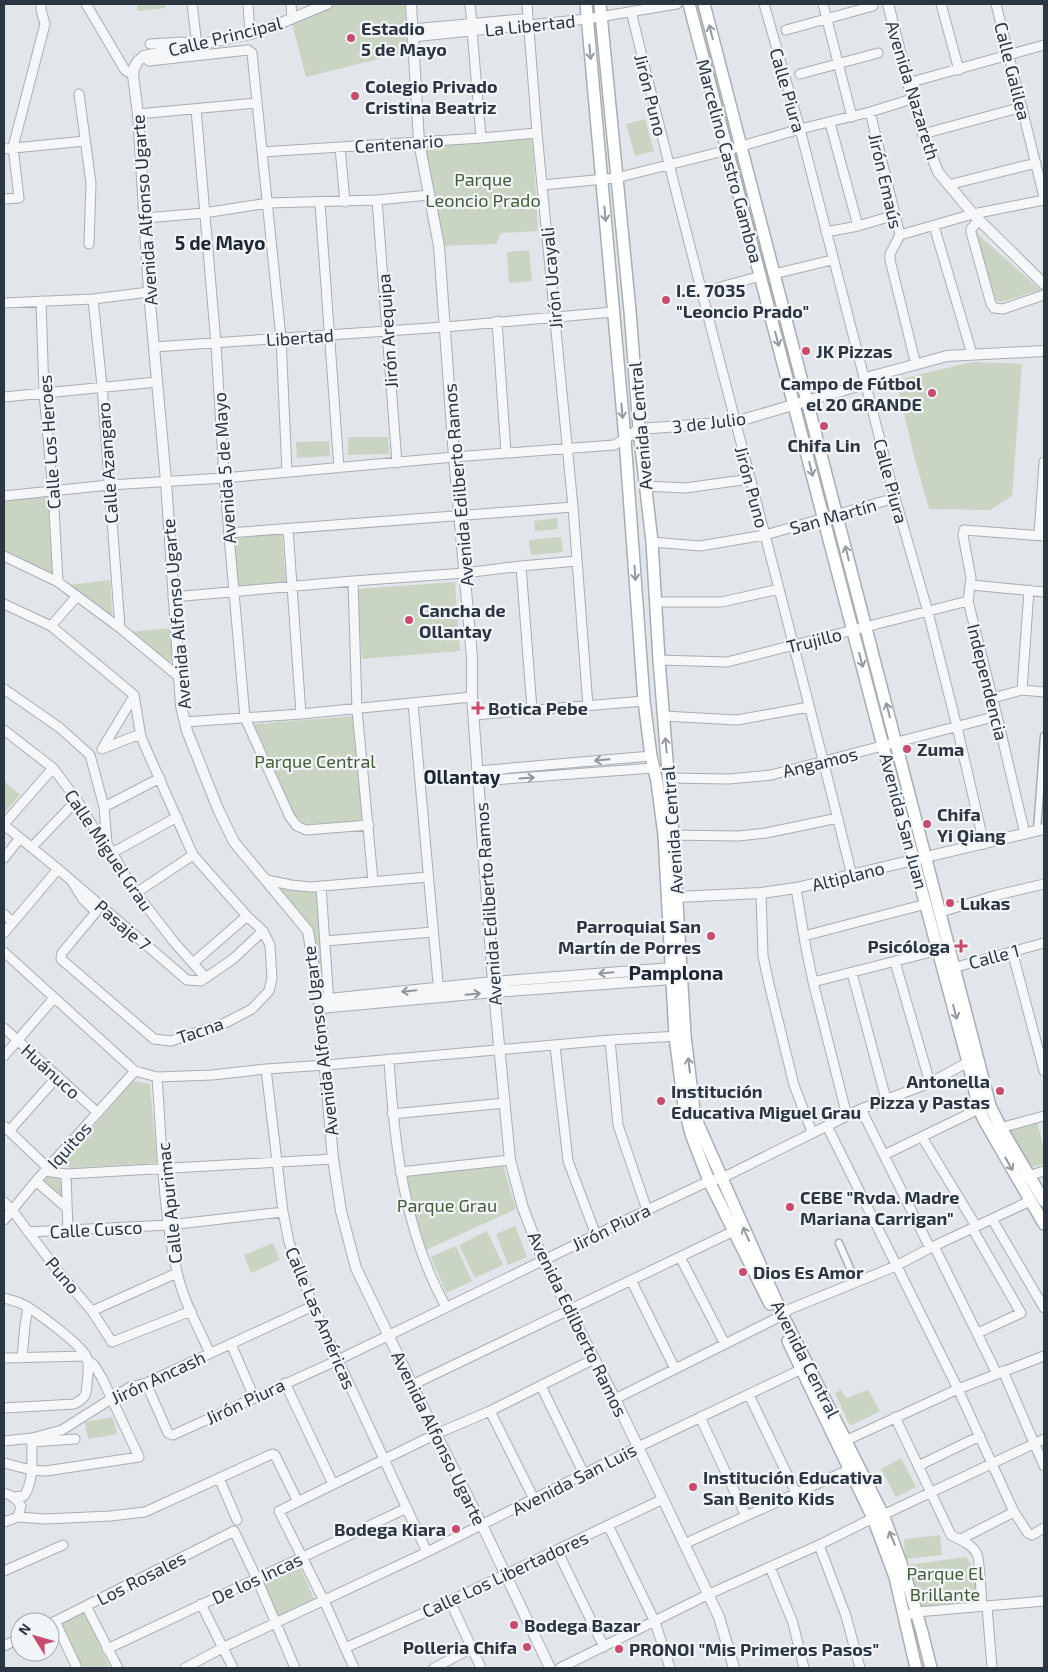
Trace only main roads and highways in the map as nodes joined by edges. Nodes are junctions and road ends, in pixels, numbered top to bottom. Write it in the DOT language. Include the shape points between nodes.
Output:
graph roads {
  1 [pos="689,4"];
  2 [pos="704,4"];
  3 [pos="601,11"];
  4 [pos="586,12"];
  5 [pos="807,401"];
  6 [pos="795,405"];
  7 [pos="668,835"];
  8 [pos="949,969"];
  9 [pos="680,1036"];
  10 [pos="1044,1201"];
  11 [pos="1044,1224"];
  12 [pos="780,1316"];
  13 [pos="878,1517"];
  14 [pos="916,1668"];
  15 [pos="931,1668"];
  1 -- 6 [label="main road, Marcelino Castro Gamboa, one-way"];
  5 -- 2 [label="main road, Marcelino Castro Gamboa, one-way"];
  7 -- 3 [label="main road, Avenida Central, one-way" via="668,778 652,542"];
  4 -- 7 [label="main road, Avenida Central, one-way" via="625,439 644,701 652,762"];
  8 -- 5 [label="main road, Avenida San Juan, one-way" via="941,912"];
  6 -- 8 [label="main road, Avenida San Juan, one-way" via="926,904 939,950"];
  7 -- 9 [label="main road, Avenida Central" via="672,973"];
  7 -- 9 [label="main road, Avenida Central" via="677,897"];
  8 -- 10 [label="main road, Avenida San Juan" via="990,1106"];
  8 -- 11 [label="main road, Avenida San Juan, one-way" via="980,1109 989,1131"];
  12 -- 9 [label="main road, Avenida Central, one-way" via="698,1124"];
  9 -- 12 [label="main road, Avenida Central" via="684,1106 691,1134 709,1181"];
  12 -- 13 [label="main road, Avenida Central" via="850,1469"];
  12 -- 13 [label="main road, Avenida Central" via="847,1440"];
  13 -- 14 [label="main road, Avenida Central"];
  15 -- 13 [label="main road, Avenida Central, one-way" via="897,1550"];
}
